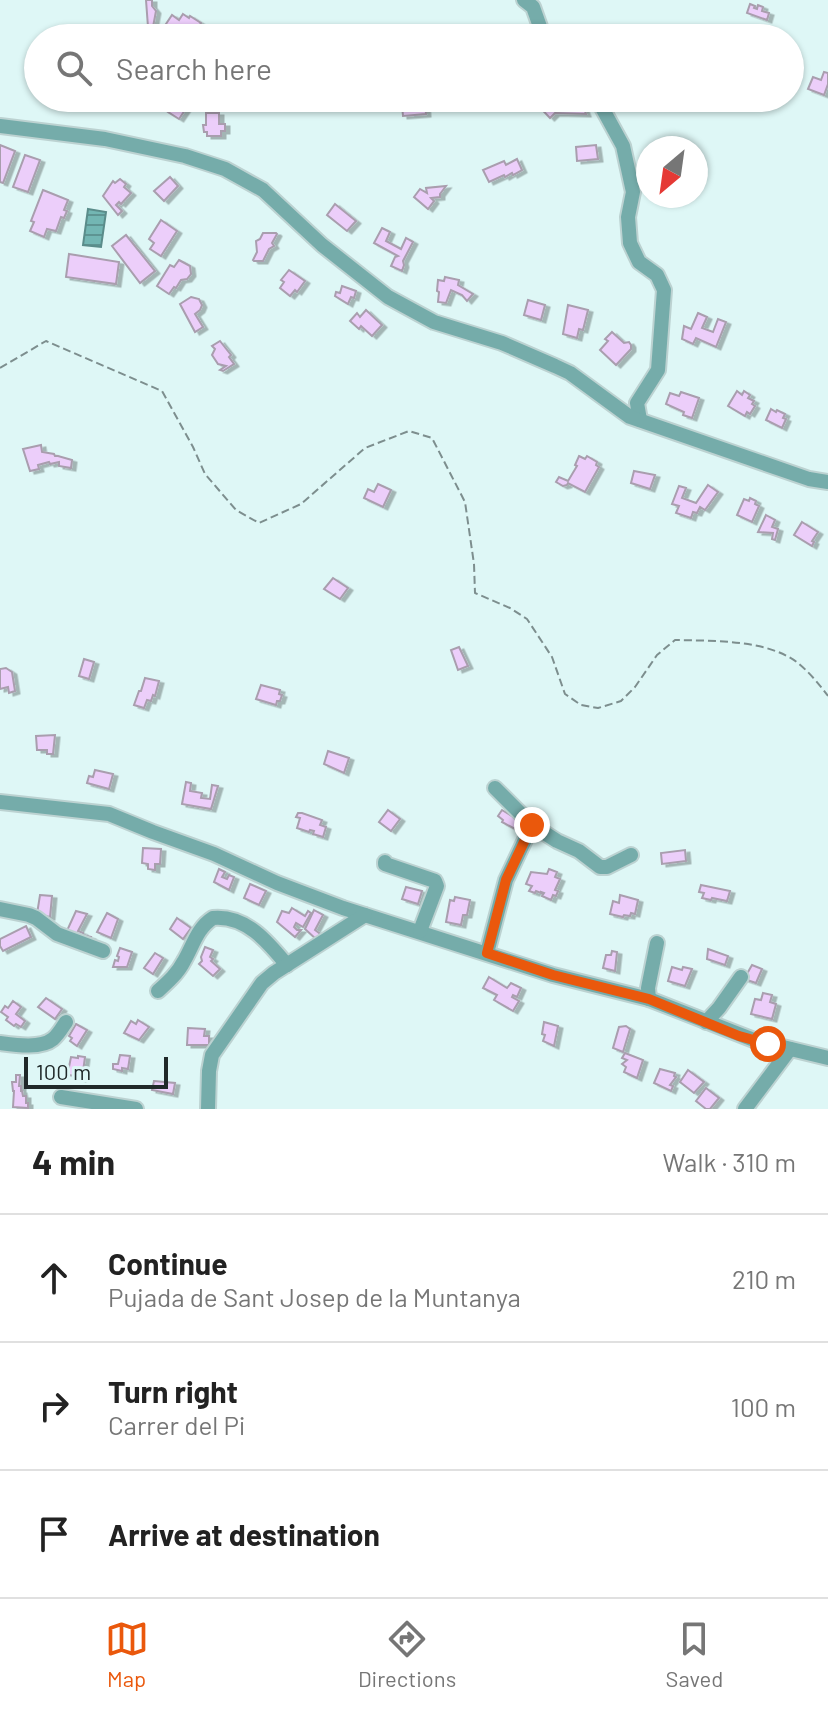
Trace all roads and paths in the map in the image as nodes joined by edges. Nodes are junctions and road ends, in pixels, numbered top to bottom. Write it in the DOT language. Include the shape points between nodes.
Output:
graph roads {
  1 [pos="524,0"];
  2 [pos="539,24"];
  3 [pos="604,112"];
  4 [pos="0,126"];
  5 [pos="0,368"];
  6 [pos="640,420"];
  7 [pos="828,482"];
  8 [pos="828,696"];
  9 [pos="495,788"];
  10 [pos="0,802"];
  11 [pos="532,825"];
  12 [pos="631,855"];
  13 [pos="385,862"];
  14 [pos="0,909"];
  15 [pos="365,915"];
  16 [pos="420,931"];
  17 [pos="657,943"];
  18 [pos="103,951"];
  19 [pos="487,953"];
  20 [pos="287,965"];
  21 [pos="741,977"];
  22 [pos="158,991"];
  23 [pos="649,999"];
  24 [pos="66,1022"];
  25 [pos="706,1022"];
  26 [pos="0,1043"];
  27 [pos="790,1049"];
  28 [pos="828,1058"];
  29 [pos="61,1097"];
  30 [pos="136,1109"];
  31 [pos="208,1109"];
  32 [pos="745,1109"];
  1 -- 2 [label="street"];
  3 -- 6 [label="street" via="623,146 633,192 630,243 664,290 658,370 637,403"];
  4 -- 6 [label="street" via="105,139 225,169 263,190 388,297 434,322 562,369"];
  5 -- 8 [label="path" via="46,341 162,391 205,474 236,510 259,523 301,504 365,448 409,431 432,438 465,502 475,593 527,619 552,657 565,694 581,705 598,708 621,701 675,640 772,650 797,662"];
  6 -- 7 [label="street"];
  9 -- 11 [label="street"];
  10 -- 15 [label="street" via="109,814"];
  11 -- 12 [label="street" via="600,867"];
  11 -- 19 [label="street" via="506,880"];
  13 -- 16 [label="street" via="435,881"];
  14 -- 18 [label="street" via="29,915 57,934"];
  15 -- 16 [label="street"];
  15 -- 20 [label="street"];
  16 -- 19 [label="street"];
  17 -- 23 [label="street"];
  19 -- 23 [label="street"];
  20 -- 22 [label="street" via="253,930 234,920 213,918"];
  20 -- 31 [label="street" via="262,983 215,1049"];
  21 -- 25 [label="street"];
  23 -- 25 [label="street"];
  24 -- 26 [label="street" via="46,1043"];
  25 -- 27 [label="street"];
  27 -- 28 [label="street"];
  27 -- 32 [label="street"];
  29 -- 30 [label="street"];
}
